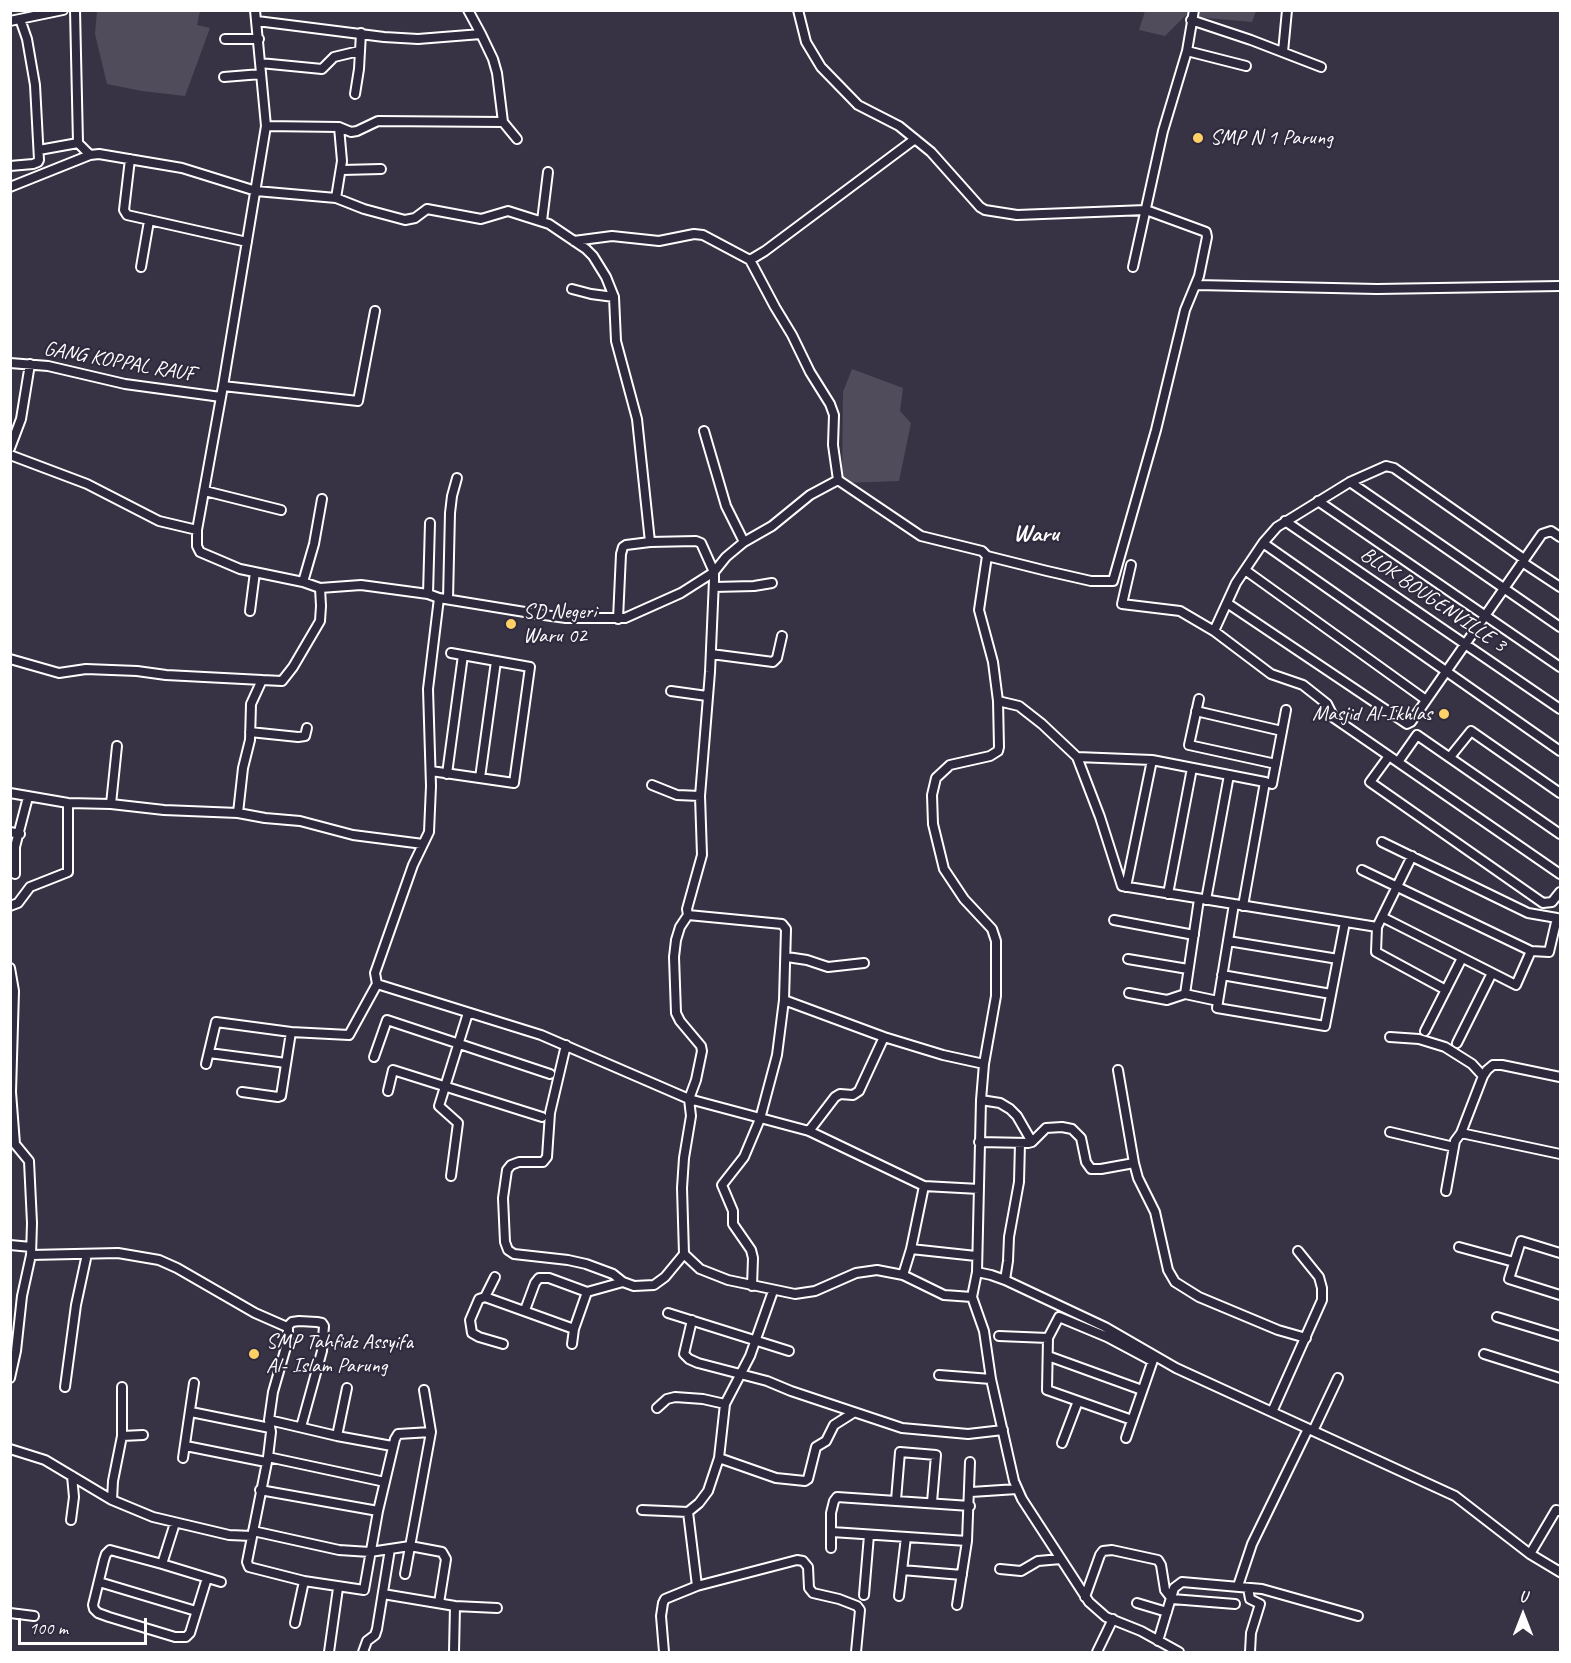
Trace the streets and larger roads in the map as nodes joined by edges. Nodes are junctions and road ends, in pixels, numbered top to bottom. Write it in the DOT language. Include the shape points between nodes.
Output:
graph roads {
  1 [pos="63,10"];
  2 [pos="75,10"];
  3 [pos="255,10"];
  4 [pos="468,10"];
  5 [pos="798,10"];
  6 [pos="1194,10"];
  7 [pos="1287,10"];
  8 [pos="20,19"];
  9 [pos="1191,20"];
  10 [pos="10,21"];
  11 [pos="257,21"];
  12 [pos="361,33"];
  13 [pos="481,34"];
  14 [pos="225,39"];
  15 [pos="259,39"];
  16 [pos="359,51"];
  17 [pos="1187,51"];
  18 [pos="1283,52"];
  19 [pos="260,63"];
  20 [pos="1246,66"];
  21 [pos="1321,67"];
  22 [pos="261,74"];
  23 [pos="224,76"];
  24 [pos="355,94"];
  25 [pos="503,122"];
  26 [pos="266,126"];
  27 [pos="339,127"];
  28 [pos="517,139"];
  29 [pos="915,139"];
  30 [pos="78,143"];
  31 [pos="39,150"];
  32 [pos="90,154"];
  33 [pos="130,159"];
  34 [pos="10,166"];
  35 [pos="381,169"];
  36 [pos="342,170"];
  37 [pos="548,172"];
  38 [pos="10,187"];
  39 [pos="256,191"];
  40 [pos="336,198"];
  41 [pos="1146,210"];
  42 [pos="149,221"];
  43 [pos="542,221"];
  44 [pos="574,241"];
  45 [pos="247,242"];
  46 [pos="750,260"];
  47 [pos="141,267"];
  48 [pos="1133,267"];
  49 [pos="1197,285"];
  50 [pos="1560,286"];
  51 [pos="572,289"];
  52 [pos="614,297"];
  53 [pos="375,311"];
  54 [pos="10,363"];
  55 [pos="30,364"];
  56 [pos="223,386"];
  57 [pos="221,398"];
  58 [pos="704,431"];
  59 [pos="10,448"];
  60 [pos="10,455"];
  61 [pos="457,478"];
  62 [pos="838,480"];
  63 [pos="1350,482"];
  64 [pos="205,491"];
  65 [pos="322,499"];
  66 [pos="1318,501"];
  67 [pos="281,510"];
  68 [pos="1285,520"];
  69 [pos="430,523"];
  70 [pos="197,530"];
  71 [pos="1560,537"];
  72 [pos="650,542"];
  73 [pos="744,542"];
  74 [pos="1263,543"];
  75 [pos="987,556"];
  76 [pos="1523,560"];
  77 [pos="1131,565"];
  78 [pos="1245,570"];
  79 [pos="255,572"];
  80 [pos="714,572"];
  81 [pos="303,582"];
  82 [pos="772,583"];
  83 [pos="714,587"];
  84 [pos="1560,587"];
  85 [pos="320,588"];
  86 [pos="1503,588"];
  87 [pos="428,594"];
  88 [pos="444,598"];
  89 [pos="1227,603"];
  90 [pos="250,610"];
  91 [pos="1485,615"];
  92 [pos="618,619"];
  93 [pos="1560,627"];
  94 [pos="1214,631"];
  95 [pos="782,636"];
  96 [pos="1465,644"];
  97 [pos="451,653"];
  98 [pos="711,654"];
  99 [pos="463,655"];
  100 [pos="10,659"];
  101 [pos="496,661"];
  102 [pos="1560,667"];
  103 [pos="1446,670"];
  104 [pos="262,680"];
  105 [pos="671,691"];
  106 [pos="707,696"];
  107 [pos="1199,699"];
  108 [pos="1426,699"];
  109 [pos="998,701"];
  110 [pos="1560,709"];
  111 [pos="1286,710"];
  112 [pos="1196,711"];
  113 [pos="307,728"];
  114 [pos="1282,731"];
  115 [pos="250,732"];
  116 [pos="117,746"];
  117 [pos="1560,751"];
  118 [pos="1389,756"];
  119 [pos="1077,757"];
  120 [pos="1450,757"];
  121 [pos="1152,760"];
  122 [pos="1398,762"];
  123 [pos="1276,764"];
  124 [pos="1192,768"];
  125 [pos="431,771"];
  126 [pos="447,774"];
  127 [pos="1228,775"];
  128 [pos="480,778"];
  129 [pos="1265,782"];
  130 [pos="652,785"];
  131 [pos="10,793"];
  132 [pos="1560,793"];
  133 [pos="28,796"];
  134 [pos="700,796"];
  135 [pos="69,803"];
  136 [pos="111,804"];
  137 [pos="238,813"];
  138 [pos="10,832"];
  139 [pos="20,834"];
  140 [pos="1560,834"];
  141 [pos="1382,842"];
  142 [pos="423,844"];
  143 [pos="1412,856"];
  144 [pos="1362,870"];
  145 [pos="15,874"];
  146 [pos="1560,874"];
  147 [pos="1397,886"];
  148 [pos="1126,887"];
  149 [pos="1560,892"];
  150 [pos="1168,894"];
  151 [pos="1202,899"];
  152 [pos="1234,904"];
  153 [pos="10,906"];
  154 [pos="1244,906"];
  155 [pos="688,915"];
  156 [pos="1382,917"];
  157 [pos="1114,920"];
  158 [pos="1345,922"];
  159 [pos="1377,927"];
  160 [pos="1194,935"];
  161 [pos="1228,941"];
  162 [pos="1531,951"];
  163 [pos="787,957"];
  164 [pos="1462,958"];
  165 [pos="1128,959"];
  166 [pos="1338,959"];
  167 [pos="864,963"];
  168 [pos="10,968"];
  169 [pos="1188,969"];
  170 [pos="1492,973"];
  171 [pos="1222,975"];
  172 [pos="377,984"];
  173 [pos="1446,990"];
  174 [pos="1129,993"];
  175 [pos="1185,994"];
  176 [pos="1331,994"];
  177 [pos="784,1000"];
  178 [pos="1218,1001"];
  179 [pos="468,1013"];
  180 [pos="1425,1031"];
  181 [pos="291,1032"];
  182 [pos="884,1037"];
  183 [pos="1390,1037"];
  184 [pos="1457,1043"];
  185 [pos="459,1044"];
  186 [pos="566,1045"];
  187 [pos="209,1053"];
  188 [pos="374,1057"];
  189 [pos="286,1063"];
  190 [pos="206,1064"];
  191 [pos="984,1064"];
  192 [pos="1118,1070"];
  193 [pos="550,1074"];
  194 [pos="1483,1076"];
  195 [pos="1560,1077"];
  196 [pos="445,1086"];
  197 [pos="388,1091"];
  198 [pos="242,1092"];
  199 [pos="689,1099"];
  200 [pos="981,1100"];
  201 [pos="542,1117"];
  202 [pos="760,1119"];
  203 [pos="809,1131"];
  204 [pos="1390,1132"];
  205 [pos="1461,1133"];
  206 [pos="979,1142"];
  207 [pos="1032,1142"];
  208 [pos="1020,1143"];
  209 [pos="1454,1147"];
  210 [pos="1560,1155"];
  211 [pos="1134,1163"];
  212 [pos="451,1176"];
  213 [pos="924,1186"];
  214 [pos="979,1189"];
  215 [pos="1446,1191"];
  216 [pos="10,1245"];
  217 [pos="1459,1247"];
  218 [pos="911,1249"];
  219 [pos="31,1251"];
  220 [pos="1298,1251"];
  221 [pos="1560,1253"];
  222 [pos="87,1254"];
  223 [pos="684,1254"];
  224 [pos="976,1256"];
  225 [pos="1514,1262"];
  226 [pos="977,1272"];
  227 [pos="903,1275"];
  228 [pos="495,1277"];
  229 [pos="1005,1280"];
  230 [pos="623,1282"];
  231 [pos="752,1286"];
  232 [pos="773,1291"];
  233 [pos="587,1292"];
  234 [pos="1560,1295"];
  235 [pos="485,1297"];
  236 [pos="972,1297"];
  237 [pos="525,1310"];
  238 [pos="669,1313"];
  239 [pos="1497,1317"];
  240 [pos="692,1320"];
  241 [pos="287,1327"];
  242 [pos="574,1329"];
  243 [pos="14,1332"];
  244 [pos="999,1336"];
  245 [pos="1560,1336"];
  246 [pos="1048,1338"];
  247 [pos="1306,1338"];
  248 [pos="756,1340"];
  249 [pos="503,1344"];
  250 [pos="572,1344"];
  251 [pos="789,1351"];
  252 [pos="1484,1354"];
  253 [pos="1048,1356"];
  254 [pos="1153,1358"];
  255 [pos="741,1375"];
  256 [pos="939,1375"];
  257 [pos="10,1378"];
  258 [pos="1338,1378"];
  259 [pos="991,1379"];
  260 [pos="1560,1380"];
  261 [pos="194,1383"];
  262 [pos="65,1387"];
  263 [pos="122,1387"];
  264 [pos="347,1388"];
  265 [pos="424,1390"];
  266 [pos="1142,1390"];
  267 [pos="1078,1401"];
  268 [pos="725,1404"];
  269 [pos="657,1408"];
  270 [pos="191,1412"];
  271 [pos="853,1413"];
  272 [pos="1272,1413"];
  273 [pos="1132,1420"];
  274 [pos="269,1424"];
  275 [pos="301,1427"];
  276 [pos="1003,1430"];
  277 [pos="1311,1430"];
  278 [pos="431,1432"];
  279 [pos="143,1435"];
  280 [pos="122,1436"];
  281 [pos="337,1436"];
  282 [pos="1126,1438"];
  283 [pos="1062,1443"];
  284 [pos="186,1446"];
  285 [pos="392,1446"];
  286 [pos="10,1449"];
  287 [pos="183,1458"];
  288 [pos="719,1458"];
  289 [pos="267,1459"];
  290 [pos="970,1462"];
  291 [pos="72,1476"];
  292 [pos="385,1482"];
  293 [pos="1017,1489"];
  294 [pos="260,1490"];
  295 [pos="971,1492"];
  296 [pos="112,1500"];
  297 [pos="897,1500"];
  298 [pos="932,1503"];
  299 [pos="970,1506"];
  300 [pos="1559,1508"];
  301 [pos="642,1510"];
  302 [pos="378,1511"];
  303 [pos="688,1512"];
  304 [pos="71,1520"];
  305 [pos="175,1523"];
  306 [pos="832,1532"];
  307 [pos="253,1534"];
  308 [pos="869,1535"];
  309 [pos="906,1537"];
  310 [pos="968,1541"];
  311 [pos="410,1546"];
  312 [pos="831,1548"];
  313 [pos="390,1549"];
  314 [pos="370,1552"];
  315 [pos="1530,1554"];
  316 [pos="1061,1559"];
  317 [pos="162,1564"];
  318 [pos="1000,1569"];
  319 [pos="902,1570"];
  320 [pos="1560,1572"];
  321 [pos="405,1574"];
  322 [pos="962,1575"];
  323 [pos="207,1578"];
  324 [pos="304,1581"];
  325 [pos="99,1582"];
  326 [pos="221,1582"];
  327 [pos="697,1586"];
  328 [pos="1238,1587"];
  329 [pos="338,1588"];
  330 [pos="1248,1588"];
  331 [pos="383,1594"];
  332 [pos="864,1595"];
  333 [pos="899,1596"];
  334 [pos="1085,1597"];
  335 [pos="1172,1599"];
  336 [pos="439,1603"];
  337 [pos="1137,1603"];
  338 [pos="1235,1604"];
  339 [pos="455,1605"];
  340 [pos="957,1605"];
  341 [pos="497,1608"];
  342 [pos="196,1611"];
  343 [pos="10,1612"];
  344 [pos="1167,1612"];
  345 [pos="34,1616"];
  346 [pos="1358,1616"];
  347 [pos="1113,1619"];
  348 [pos="296,1623"];
  349 [pos="1158,1641"];
  350 [pos="329,1653"];
  351 [pos="363,1653"];
  352 [pos="453,1653"];
  353 [pos="664,1653"];
  354 [pos="856,1653"];
  355 [pos="1097,1653"];
  356 [pos="1179,1653"];
  357 [pos="1250,1653"];
  1 -- 8 [label="street"];
  2 -- 30 [label="street"];
  3 -- 11 [label="street"];
  4 -- 13 [label="street"];
  5 -- 29 [label="street" via="806,42 821,67 858,105"];
  6 -- 9 [label="street"];
  7 -- 18 [label="street"];
  8 -- 10 [label="street"];
  8 -- 31 [label="street" via="35,85"];
  9 -- 17 [label="street"];
  9 -- 18 [label="street"];
  11 -- 12 [label="street"];
  11 -- 15 [label="street"];
  12 -- 13 [label="street" via="418,39"];
  12 -- 16 [label="street"];
  13 -- 25 [label="street" via="497,73"];
  14 -- 15 [label="street"];
  15 -- 19 [label="street"];
  16 -- 19 [label="street" via="334,57 322,69"];
  16 -- 24 [label="street"];
  17 -- 20 [label="street"];
  17 -- 41 [label="street" via="1169,108"];
  18 -- 21 [label="street"];
  19 -- 22 [label="street"];
  22 -- 23 [label="street"];
  22 -- 26 [label="street"];
  25 -- 27 [label="street" via="378,121 351,132"];
  25 -- 28 [label="street"];
  26 -- 27 [label="street"];
  26 -- 39 [label="street"];
  27 -- 36 [label="street"];
  29 -- 41 [label="street" via="980,207 992,212 1017,215"];
  29 -- 46 [label="street"];
  30 -- 31 [label="street"];
  30 -- 32 [label="street"];
  31 -- 34 [label="street" via="38,162"];
  32 -- 33 [label="street"];
  32 -- 38 [label="street"];
  33 -- 39 [label="street" via="182,168"];
  33 -- 42 [label="street" via="125,212"];
  35 -- 36 [label="street"];
  36 -- 40 [label="street"];
  37 -- 43 [label="street"];
  39 -- 40 [label="street"];
  39 -- 45 [label="street"];
  40 -- 43 [label="street" via="409,220 431,209 481,219 508,211"];
  41 -- 48 [label="street"];
  41 -- 49 [label="street" via="1206,232"];
  42 -- 45 [label="street"];
  42 -- 47 [label="street"];
  43 -- 44 [label="street"];
  44 -- 46 [label="street" via="612,236 659,240 694,234"];
  44 -- 52 [label="street" via="593,256"];
  45 -- 56 [label="street"];
  46 -- 62 [label="street" via="830,404"];
  49 -- 50 [label="street" via="1377,289"];
  49 -- 75 [label="street" via="1185,310 1113,581 1091,581"];
  51 -- 52 [label="street"];
  52 -- 72 [label="street" via="616,341 637,419"];
  53 -- 56 [label="street" via="358,401"];
  54 -- 55 [label="street, GANG KOPPAL RAUF"];
  55 -- 57 [label="street, GANG KOPPAL RAUF" via="125,384"];
  55 -- 59 [label="street" via="21,419"];
  56 -- 57 [label="street"];
  57 -- 64 [label="street"];
  58 -- 73 [label="street" via="726,506"];
  60 -- 70 [label="street" via="87,484 159,520"];
  61 -- 88 [label="street" via="450,513"];
  62 -- 73 [label="street"];
  62 -- 75 [label="street" via="921,536 981,551"];
  63 -- 66 [label="street"];
  63 -- 76 [label="street" via="1390,466"];
  63 -- 86 [label="street"];
  64 -- 67 [label="street"];
  64 -- 70 [label="street"];
  65 -- 81 [label="street"];
  66 -- 68 [label="street"];
  66 -- 91 [label="street"];
  68 -- 74 [label="street"];
  68 -- 96 [label="street, BLOK BOUGENVILLE 3"];
  69 -- 87 [label="street"];
  70 -- 79 [label="street" via="200,552"];
  71 -- 76 [label="street" via="1551,531 1542,534"];
  72 -- 80 [label="street" via="699,541"];
  72 -- 92 [label="street" via="623,547"];
  73 -- 80 [label="street"];
  74 -- 78 [label="street"];
  74 -- 103 [label="street"];
  75 -- 109 [label="street" via="979,610 993,662"];
  76 -- 84 [label="street"];
  76 -- 86 [label="street"];
  77 -- 94 [label="street" via="1122,604 1180,611"];
  78 -- 89 [label="street"];
  78 -- 108 [label="street"];
  79 -- 81 [label="street"];
  79 -- 90 [label="street"];
  80 -- 83 [label="street"];
  80 -- 92 [label="street" via="662,602"];
  81 -- 85 [label="street"];
  82 -- 83 [label="street"];
  83 -- 98 [label="street"];
  85 -- 87 [label="street" via="361,585"];
  85 -- 104 [label="street" via="320,621 293,667 282,681"];
  86 -- 91 [label="street"];
  86 -- 93 [label="street"];
  87 -- 88 [label="street"];
  88 -- 92 [label="street" via="556,616"];
  88 -- 125 [label="street" via="428,689"];
  89 -- 94 [label="street"];
  89 -- 108 [label="street" via="1407,724"];
  91 -- 96 [label="street"];
  91 -- 102 [label="street"];
  94 -- 118 [label="street" via="1271,674 1303,685 1327,704 1334,718"];
  95 -- 98 [label="street" via="775,662"];
  96 -- 103 [label="street"];
  96 -- 110 [label="street, BLOK BOUGENVILLE 3"];
  97 -- 99 [label="street"];
  98 -- 106 [label="street"];
  99 -- 101 [label="street"];
  99 -- 126 [label="street"];
  100 -- 104 [label="street" via="59,673 86,669"];
  101 -- 128 [label="street"];
  101 -- 128 [label="street" via="530,667 514,783"];
  103 -- 108 [label="street"];
  103 -- 117 [label="street"];
  104 -- 115 [label="street" via="251,704"];
  105 -- 106 [label="street"];
  106 -- 134 [label="street"];
  107 -- 112 [label="street"];
  109 -- 119 [label="street" via="1019,706"];
  109 -- 191 [label="street" via="998,751 950,765 936,778 932,795 933,824 944,869 964,899 992,929 996,941 996,996"];
  111 -- 114 [label="street"];
  112 -- 114 [label="street"];
  112 -- 123 [label="street" via="1189,745"];
  113 -- 115 [label="street" via="305,736 298,737"];
  114 -- 123 [label="street"];
  115 -- 137 [label="street"];
  116 -- 136 [label="street"];
  118 -- 122 [label="street"];
  118 -- 149 [label="street" via="1370,782 1543,903 1552,902"];
  119 -- 121 [label="street"];
  119 -- 148 [label="street" via="1122,886"];
  120 -- 122 [label="street" via="1417,735"];
  120 -- 132 [label="street" via="1471,731"];
  120 -- 140 [label="street"];
  121 -- 124 [label="street"];
  121 -- 148 [label="street"];
  122 -- 146 [label="street"];
  123 -- 129 [label="street" via="1272,783"];
  124 -- 127 [label="street"];
  124 -- 150 [label="street"];
  125 -- 126 [label="street"];
  125 -- 142 [label="street" via="431,818"];
  126 -- 128 [label="street"];
  127 -- 129 [label="street"];
  127 -- 151 [label="street"];
  129 -- 154 [label="street"];
  130 -- 134 [label="street" via="676,795"];
  131 -- 133 [label="street"];
  133 -- 135 [label="street"];
  133 -- 139 [label="street"];
  134 -- 155 [label="street" via="702,855"];
  135 -- 136 [label="street"];
  135 -- 153 [label="street" via="68,872 30,887 18,903"];
  136 -- 137 [label="street"];
  137 -- 142 [label="street" via="300,820 353,835"];
  138 -- 139 [label="street"];
  139 -- 145 [label="street" via="15,847"];
  141 -- 143 [label="street"];
  142 -- 172 [label="street" via="375,973"];
  143 -- 147 [label="street"];
  143 -- 162 [label="street" via="1528,913 1557,918 1549,952"];
  144 -- 147 [label="street"];
  147 -- 156 [label="street"];
  147 -- 162 [label="street"];
  148 -- 150 [label="street"];
  150 -- 151 [label="street"];
  151 -- 152 [label="street"];
  151 -- 160 [label="street"];
  152 -- 154 [label="street"];
  152 -- 161 [label="street"];
  154 -- 158 [label="street"];
  155 -- 163 [label="street" via="782,924 786,929"];
  155 -- 199 [label="street" via="676,940 674,957 676,1013 702,1051"];
  156 -- 159 [label="street"];
  156 -- 164 [label="street"];
  157 -- 160 [label="street"];
  158 -- 159 [label="street"];
  158 -- 166 [label="street"];
  159 -- 173 [label="street" via="1376,952"];
  160 -- 169 [label="street"];
  161 -- 166 [label="street"];
  161 -- 171 [label="street"];
  162 -- 170 [label="street" via="1516,985"];
  163 -- 167 [label="street" via="828,967"];
  163 -- 177 [label="street"];
  164 -- 170 [label="street"];
  164 -- 173 [label="street"];
  165 -- 169 [label="street"];
  166 -- 176 [label="street"];
  168 -- 219 [label="street" via="14,991 15,1145 29,1164"];
  169 -- 175 [label="street"];
  170 -- 184 [label="street"];
  171 -- 176 [label="street"];
  171 -- 178 [label="street"];
  172 -- 179 [label="street"];
  172 -- 181 [label="street" via="349,1035"];
  173 -- 180 [label="street"];
  174 -- 175 [label="street" via="1167,1000"];
  175 -- 178 [label="street"];
  176 -- 178 [label="street" via="1325,1026 1216,1008"];
  177 -- 182 [label="street"];
  177 -- 202 [label="street" via="777,1055"];
  179 -- 185 [label="street"];
  179 -- 186 [label="street"];
  181 -- 187 [label="street" via="216,1022"];
  181 -- 189 [label="street"];
  182 -- 191 [label="street"];
  182 -- 203 [label="street" via="859,1091 835,1097"];
  183 -- 194 [label="street" via="1419,1039 1445,1047"];
  185 -- 188 [label="street" via="387,1020"];
  185 -- 193 [label="street"];
  185 -- 196 [label="street"];
  186 -- 199 [label="street"];
  186 -- 230 [label="street" via="550,1113 547,1157 543,1162 519,1162 507,1170 503,1198 505,1242 514,1254 586,1264"];
  187 -- 189 [label="street"];
  187 -- 190 [label="street"];
  189 -- 198 [label="street" via="280,1097"];
  191 -- 200 [label="street"];
  192 -- 211 [label="street"];
  194 -- 195 [label="street" via="1497,1065"];
  194 -- 205 [label="street"];
  196 -- 197 [label="street" via="393,1070"];
  196 -- 201 [label="street"];
  196 -- 212 [label="street" via="439,1106 458,1123"];
  199 -- 202 [label="street"];
  199 -- 223 [label="street" via="691,1116 681,1188"];
  200 -- 206 [label="street"];
  200 -- 207 [label="street" via="1010,1109"];
  202 -- 203 [label="street"];
  202 -- 231 [label="street" via="744,1157 722,1185 733,1211 733,1224 751,1250"];
  203 -- 213 [label="street"];
  204 -- 209 [label="street"];
  205 -- 209 [label="street"];
  205 -- 210 [label="street"];
  206 -- 208 [label="street"];
  206 -- 214 [label="street"];
  207 -- 208 [label="street"];
  207 -- 211 [label="street" via="1046,1128 1062,1127 1081,1138 1091,1169"];
  208 -- 229 [label="street" via="1019,1182"];
  209 -- 215 [label="street"];
  211 -- 247 [label="street" via="1155,1212 1168,1270 1175,1282 1199,1297"];
  213 -- 214 [label="street"];
  213 -- 218 [label="street"];
  214 -- 224 [label="street"];
  216 -- 219 [label="street"];
  217 -- 225 [label="street"];
  218 -- 224 [label="street"];
  218 -- 227 [label="street"];
  219 -- 222 [label="street"];
  219 -- 243 [label="street"];
  220 -- 247 [label="street" via="1319,1277 1322,1288 1322,1300"];
  221 -- 225 [label="street" via="1521,1241"];
  222 -- 241 [label="street" via="118,1253 159,1260"];
  222 -- 262 [label="street"];
  223 -- 230 [label="street" via="654,1285"];
  223 -- 231 [label="street" via="700,1269"];
  224 -- 226 [label="street"];
  225 -- 234 [label="street" via="1509,1279"];
  226 -- 229 [label="street"];
  226 -- 236 [label="street"];
  227 -- 232 [label="street" via="877,1270 856,1273 815,1291"];
  227 -- 236 [label="street" via="944,1295"];
  228 -- 235 [label="street"];
  229 -- 254 [label="street" via="1105,1327"];
  230 -- 233 [label="street"];
  231 -- 232 [label="street"];
  232 -- 248 [label="street"];
  233 -- 237 [label="street" via="539,1278"];
  233 -- 242 [label="street"];
  235 -- 237 [label="street"];
  235 -- 249 [label="street" via="477,1300 471,1330 478,1337"];
  236 -- 259 [label="street" via="984,1331"];
  237 -- 242 [label="street"];
  238 -- 240 [label="street"];
  239 -- 245 [label="street"];
  240 -- 248 [label="street"];
  240 -- 255 [label="street" via="684,1349 686,1358"];
  241 -- 274 [label="street" via="288,1340 273,1392"];
  241 -- 275 [label="street" via="299,1321 324,1326 322,1351"];
  242 -- 250 [label="street"];
  243 -- 257 [label="street"];
  244 -- 246 [label="street"];
  246 -- 253 [label="street"];
  246 -- 254 [label="street" via="1059,1317"];
  247 -- 272 [label="street"];
  248 -- 251 [label="street"];
  248 -- 255 [label="street"];
  252 -- 260 [label="street"];
  253 -- 266 [label="street"];
  253 -- 267 [label="street" via="1047,1390"];
  254 -- 266 [label="street"];
  254 -- 272 [label="street"];
  255 -- 268 [label="street"];
  255 -- 271 [label="street"];
  256 -- 259 [label="street"];
  258 -- 277 [label="street"];
  259 -- 276 [label="street"];
  261 -- 270 [label="street"];
  263 -- 280 [label="street"];
  264 -- 281 [label="street"];
  265 -- 278 [label="street"];
  266 -- 273 [label="street"];
  267 -- 273 [label="street"];
  267 -- 283 [label="street"];
  268 -- 269 [label="street" via="675,1397"];
  268 -- 288 [label="street"];
  270 -- 274 [label="street"];
  270 -- 284 [label="street"];
  271 -- 276 [label="street" via="923,1431 968,1434"];
  271 -- 288 [label="street" via="834,1425 826,1441 816,1447 805,1481 776,1478"];
  272 -- 277 [label="street"];
  273 -- 282 [label="street"];
  274 -- 275 [label="street"];
  274 -- 289 [label="street"];
  275 -- 281 [label="street"];
  276 -- 293 [label="street"];
  277 -- 315 [label="street" via="1455,1496"];
  277 -- 328 [label="street" via="1252,1544"];
  278 -- 285 [label="street" via="398,1434"];
  278 -- 311 [label="street"];
  279 -- 280 [label="street"];
  280 -- 296 [label="street"];
  281 -- 285 [label="street"];
  284 -- 287 [label="street"];
  284 -- 289 [label="street"];
  285 -- 292 [label="street"];
  286 -- 291 [label="street" via="45,1460"];
  288 -- 303 [label="street" via="708,1491"];
  289 -- 292 [label="street"];
  289 -- 294 [label="street"];
  290 -- 295 [label="street"];
  291 -- 296 [label="street"];
  291 -- 304 [label="street"];
  292 -- 302 [label="street"];
  293 -- 295 [label="street"];
  293 -- 316 [label="street"];
  294 -- 302 [label="street"];
  294 -- 307 [label="street"];
  295 -- 299 [label="street"];
  296 -- 305 [label="street"];
  297 -- 298 [label="street"];
  297 -- 298 [label="street" via="900,1452 936,1455"];
  297 -- 306 [label="street" via="837,1497 831,1513"];
  298 -- 299 [label="street"];
  299 -- 310 [label="street"];
  300 -- 315 [label="street"];
  301 -- 303 [label="street"];
  302 -- 314 [label="street"];
  303 -- 327 [label="street"];
  305 -- 307 [label="street" via="229,1535"];
  305 -- 317 [label="street"];
  306 -- 308 [label="street"];
  306 -- 312 [label="street"];
  307 -- 314 [label="street"];
  307 -- 324 [label="street" via="249,1567"];
  308 -- 309 [label="street"];
  308 -- 332 [label="street"];
  309 -- 310 [label="street"];
  309 -- 319 [label="street"];
  310 -- 322 [label="street"];
  311 -- 313 [label="street"];
  311 -- 321 [label="street"];
  311 -- 336 [label="street" via="445,1555"];
  313 -- 314 [label="street"];
  313 -- 331 [label="street"];
  314 -- 329 [label="street" via="364,1590"];
  315 -- 320 [label="street"];
  316 -- 318 [label="street" via="1038,1561 1021,1571"];
  316 -- 334 [label="street"];
  317 -- 323 [label="street"];
  317 -- 325 [label="street" via="110,1550"];
  319 -- 322 [label="street"];
  319 -- 333 [label="street"];
  322 -- 340 [label="street"];
  323 -- 326 [label="street"];
  323 -- 342 [label="street"];
  324 -- 329 [label="street"];
  324 -- 348 [label="street"];
  325 -- 342 [label="street"];
  325 -- 342 [label="street" via="93,1605 98,1613 175,1637 190,1633"];
  327 -- 353 [label="street" via="663,1603"];
  327 -- 354 [label="street" via="790,1560 803,1562 808,1567 810,1591 860,1610"];
  328 -- 330 [label="street"];
  328 -- 335 [label="street" via="1182,1582 1174,1588"];
  329 -- 350 [label="street"];
  330 -- 346 [label="street"];
  330 -- 357 [label="street" via="1250,1599 1260,1604 1251,1633"];
  331 -- 336 [label="street"];
  331 -- 351 [label="street" via="375,1635 367,1641"];
  334 -- 335 [label="street" via="1100,1555 1112,1550 1158,1560 1165,1590"];
  334 -- 347 [label="street"];
  335 -- 338 [label="street"];
  335 -- 344 [label="street"];
  336 -- 339 [label="street"];
  337 -- 344 [label="street"];
  339 -- 341 [label="street"];
  339 -- 352 [label="street"];
  343 -- 345 [label="street"];
  344 -- 349 [label="street"];
  347 -- 349 [label="street"];
  347 -- 355 [label="street"];
  349 -- 356 [label="street"];
}
